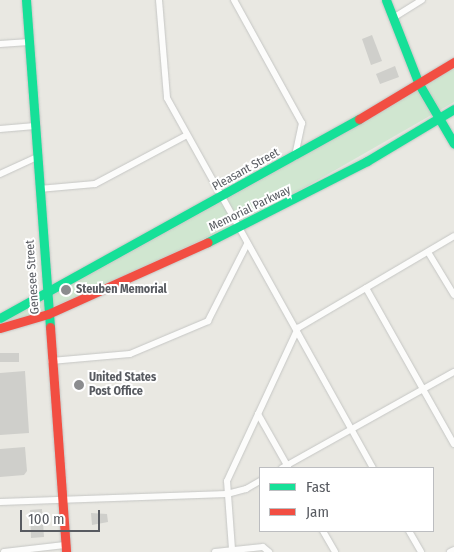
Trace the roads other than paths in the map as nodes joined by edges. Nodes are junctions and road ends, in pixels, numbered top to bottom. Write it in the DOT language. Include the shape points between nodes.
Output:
graph roads {
  1 [pos="26,0"];
  2 [pos="159,0"];
  3 [pos="234,0"];
  4 [pos="386,0"];
  5 [pos="422,0"];
  6 [pos="393,18"];
  7 [pos="29,42"];
  8 [pos="0,44"];
  9 [pos="454,62"];
  10 [pos="419,84"];
  11 [pos="454,109"];
  12 [pos="439,118"];
  13 [pos="35,126"];
  14 [pos="0,129"];
  15 [pos="187,136"];
  16 [pos="454,144"];
  17 [pos="37,157"];
  18 [pos="295,157"];
  19 [pos="0,174"];
  20 [pos="39,190"];
  21 [pos="221,198"];
  22 [pos="238,229"];
  23 [pos="454,236"];
  24 [pos="247,244"];
  25 [pos="428,252"];
  26 [pos="366,288"];
  27 [pos="454,295"];
  28 [pos="47,296"];
  29 [pos="48,314"];
  30 [pos="0,318"];
  31 [pos="0,326"];
  32 [pos="296,331"];
  33 [pos="51,360"];
  34 [pos="454,372"];
  35 [pos="424,390"];
  36 [pos="258,414"];
  37 [pos="352,429"];
  38 [pos="454,444"];
  39 [pos="286,467"];
  40 [pos="372,467"];
  41 [pos="259,482"];
  42 [pos="227,494"];
  43 [pos="62,497"];
  44 [pos="0,502"];
  45 [pos="324,532"];
  46 [pos="410,532"];
  47 [pos="65,548"];
  48 [pos="232,549"];
  49 [pos="454,550"];
  50 [pos="4,552"];
  51 [pos="215,552"];
  52 [pos="270,552"];
  53 [pos="335,552"];
  54 [pos="422,552"];
  55 [pos="450,552"];
  1 -- 7 [label="street, Genesee Street"];
  2 -- 15 [label="street" via="167,98"];
  3 -- 18 [label="street" via="302,123"];
  4 -- 6 [label="street"];
  5 -- 6 [label="street"];
  6 -- 10 [label="street"];
  7 -- 8 [label="street"];
  7 -- 13 [label="street, Genesee Street"];
  9 -- 10 [label="street, Pleasant Street"];
  10 -- 12 [label="street"];
  10 -- 18 [label="street, Pleasant Street"];
  11 -- 12 [label="street, Memorial Parkway"];
  12 -- 16 [label="street"];
  12 -- 22 [label="street, Memorial Parkway" via="367,161"];
  13 -- 14 [label="street"];
  13 -- 17 [label="street, Genesee Street"];
  15 -- 20 [label="street" via="95,184"];
  15 -- 21 [label="street"];
  17 -- 19 [label="street"];
  17 -- 20 [label="street, Genesee Street"];
  18 -- 21 [label="street, Pleasant Street"];
  20 -- 28 [label="street, Genesee Street"];
  21 -- 22 [label="street"];
  21 -- 28 [label="street, Pleasant Street"];
  22 -- 24 [label="street"];
  22 -- 29 [label="street, Memorial Parkway"];
  23 -- 25 [label="street"];
  24 -- 32 [label="street"];
  24 -- 33 [label="street" via="208,321 130,354"];
  25 -- 26 [label="street"];
  25 -- 27 [label="street"];
  26 -- 32 [label="street" via="303,323"];
  26 -- 35 [label="street"];
  28 -- 29 [label="street, Genesee Street"];
  28 -- 30 [label="street"];
  28 -- 31 [label="street"];
  29 -- 31 [label="street, Memorial Parkway"];
  29 -- 33 [label="street, Genesee Street"];
  32 -- 36 [label="street"];
  32 -- 37 [label="street"];
  33 -- 43 [label="street, Genesee Street"];
  34 -- 35 [label="street"];
  35 -- 37 [label="street"];
  35 -- 38 [label="street"];
  36 -- 39 [label="street"];
  36 -- 42 [label="street" via="230,474"];
  37 -- 39 [label="street"];
  37 -- 40 [label="street"];
  41 -- 42 [label="street" via="246,490"];
  42 -- 43 [label="street"];
  42 -- 48 [label="street"];
  43 -- 44 [label="street"];
  43 -- 47 [label="street, Genesee Street"];
  45 -- 53 [label="street"];
  46 -- 54 [label="street"];
  47 -- 50 [label="street"];
  48 -- 51 [label="street"];
  48 -- 52 [label="street" via="263,548"];
  49 -- 55 [label="street"];
}
